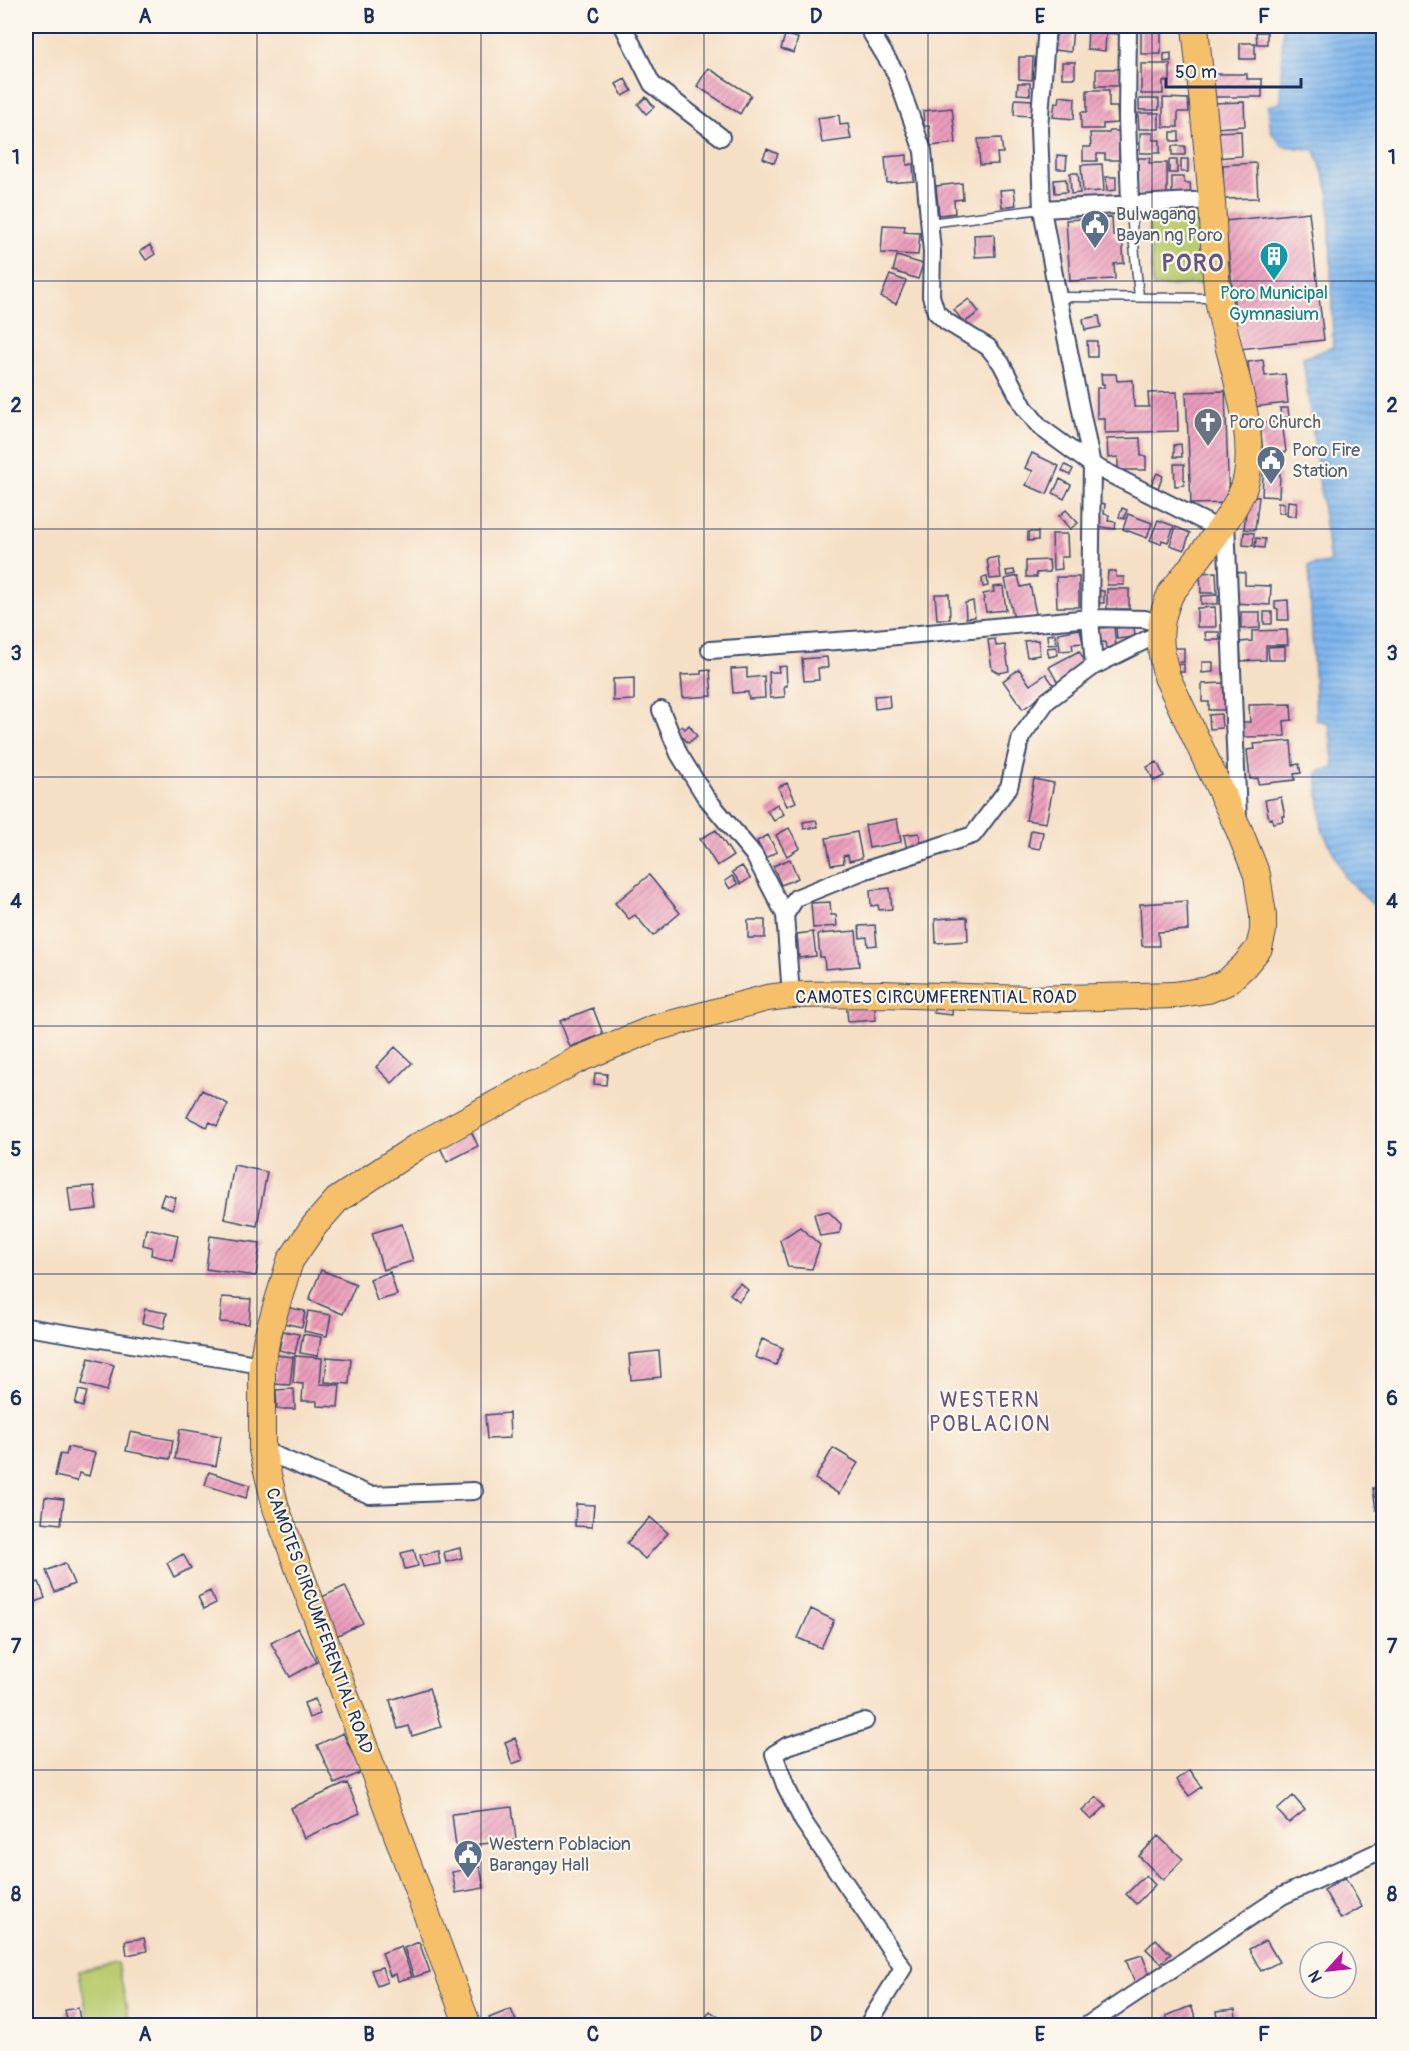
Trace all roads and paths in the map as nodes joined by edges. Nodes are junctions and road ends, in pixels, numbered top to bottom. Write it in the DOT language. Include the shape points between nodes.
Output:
graph roads {
  1 [pos="623,26"];
  2 [pos="867,26"];
  3 [pos="1047,26"];
  4 [pos="1128,26"];
  5 [pos="1196,26"];
  6 [pos="721,137"];
  7 [pos="1212,201"];
  8 [pos="1130,203"];
  9 [pos="1042,209"];
  10 [pos="929,224"];
  11 [pos="1058,297"];
  12 [pos="1138,297"];
  13 [pos="1218,298"];
  14 [pos="1092,465"];
  15 [pos="1222,524"];
  16 [pos="1090,618"];
  17 [pos="1160,629"];
  18 [pos="710,650"];
  19 [pos="1094,666"];
  20 [pos="661,710"];
  21 [pos="1239,830"];
  22 [pos="784,915"];
  23 [pos="791,995"];
  24 [pos="26,1327"];
  25 [pos="262,1365"];
  26 [pos="262,1450"];
  27 [pos="474,1491"];
  28 [pos="865,1721"];
  29 [pos="1383,1849"];
  30 [pos="468,2025"];
  31 [pos="867,2025"];
  32 [pos="1086,2025"];
  1 -- 6 [label="street" via="652,84"];
  2 -- 10 [label="street" via="895,72 923,151"];
  3 -- 9 [label="street" via="1039,128"];
  4 -- 8 [label="street"];
  5 -- 7 [label="main road, CAMOTES CIRCUMFERENTIAL ROAD"];
  7 -- 8 [label="street"];
  7 -- 13 [label="main road, CAMOTES CIRCUMFERENTIAL ROAD"];
  8 -- 9 [label="street"];
  8 -- 12 [label="lane"];
  9 -- 10 [label="lane"];
  9 -- 11 [label="street"];
  10 -- 14 [label="street" via="931,296 936,312 988,347 1040,427"];
  11 -- 12 [label="lane"];
  11 -- 14 [label="street"];
  12 -- 13 [label="lane"];
  13 -- 15 [label="main road, CAMOTES CIRCUMFERENTIAL ROAD" via="1248,444 1245,484"];
  14 -- 15 [label="street"];
  14 -- 16 [label="street"];
  15 -- 17 [label="main road, CAMOTES CIRCUMFERENTIAL ROAD" via="1171,593"];
  15 -- 21 [label="street"];
  16 -- 17 [label="street" via="1145,619"];
  16 -- 18 [label="street"];
  16 -- 19 [label="street"];
  17 -- 19 [label="street"];
  17 -- 21 [label="main road, CAMOTES CIRCUMFERENTIAL ROAD" via="1160,653 1167,677"];
  19 -- 22 [label="street" via="1047,700 1021,737 1009,788 974,835 863,871 796,898"];
  20 -- 22 [label="street" via="679,754 705,796 754,855"];
  21 -- 23 [label="main road, CAMOTES CIRCUMFERENTIAL ROAD" via="1257,875 1263,931 1259,948 1244,966 1227,982 1208,990 1174,995 1028,999 882,993"];
  22 -- 23 [label="street"];
  23 -- 25 [label="main road, CAMOTES CIRCUMFERENTIAL ROAD" via="655,1028 577,1060 418,1146 337,1200 290,1261"];
  24 -- 25 [label="street"];
  25 -- 26 [label="main road, CAMOTES CIRCUMFERENTIAL ROAD"];
  26 -- 27 [label="street" via="370,1495"];
  26 -- 30 [label="main road, CAMOTES CIRCUMFERENTIAL ROAD" via="276,1508"];
  28 -- 31 [label="street" via="787,1746 774,1754 784,1785 803,1821 903,1968"];
  29 -- 32 [label="street" via="1282,1896"];
}
